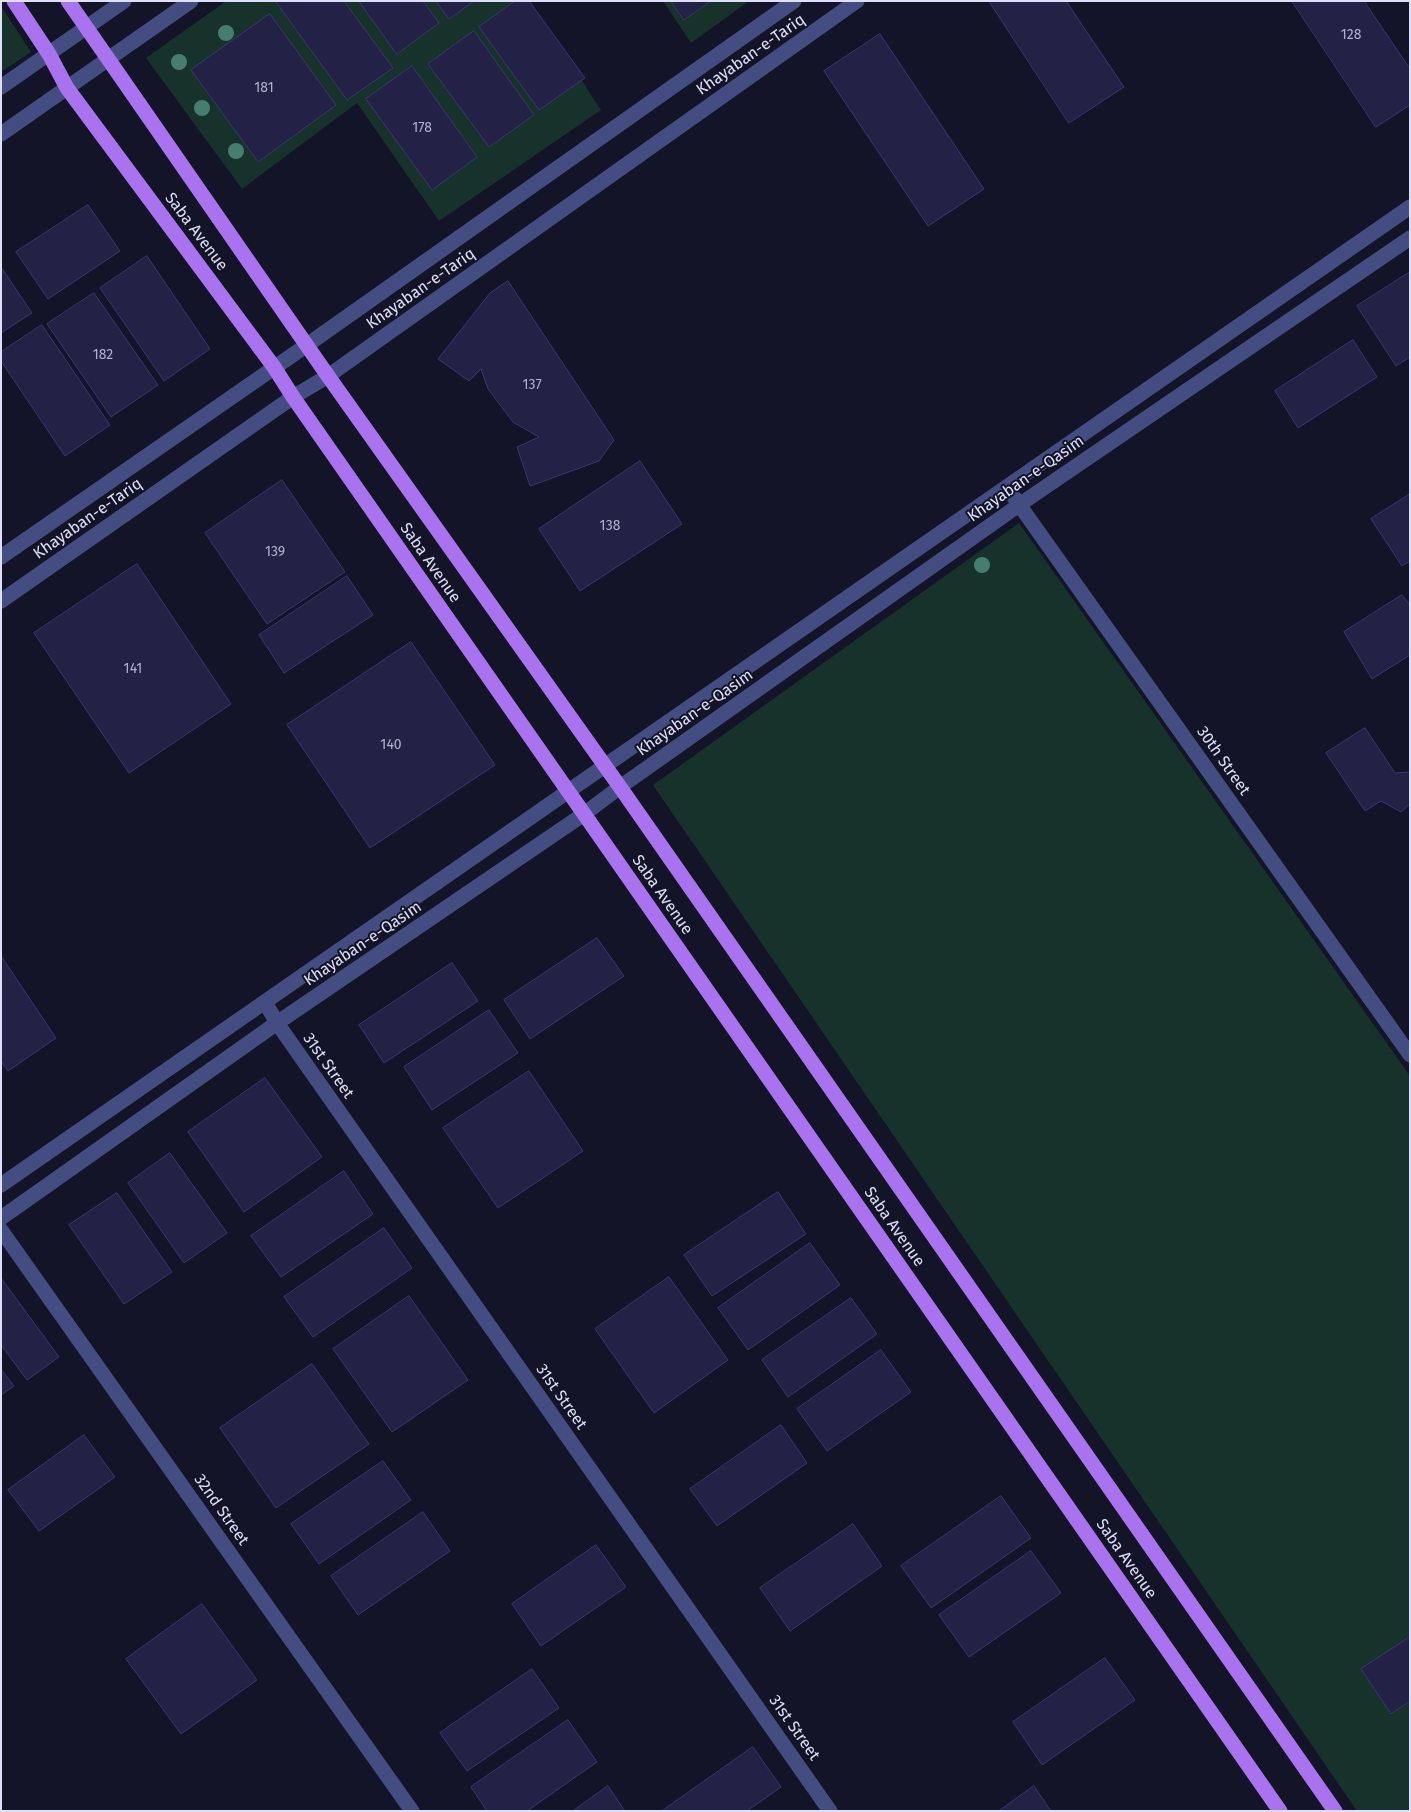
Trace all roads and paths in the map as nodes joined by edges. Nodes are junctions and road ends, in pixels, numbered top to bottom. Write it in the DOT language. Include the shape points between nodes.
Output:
graph roads {
  1 [pos="14,1"];
  2 [pos="68,1"];
  3 [pos="124,1"];
  4 [pos="191,1"];
  5 [pos="794,1"];
  6 [pos="857,1"];
  7 [pos="86,28"];
  8 [pos="49,54"];
  9 [pos="110,59"];
  10 [pos="1,87"];
  11 [pos="67,88"];
  12 [pos="1,134"];
  13 [pos="1410,208"];
  14 [pos="1410,238"];
  15 [pos="307,345"];
  16 [pos="274,367"];
  17 [pos="328,376"];
  18 [pos="293,397"];
  19 [pos="1007,487"];
  20 [pos="1019,505"];
  21 [pos="1,557"];
  22 [pos="1,601"];
  23 [pos="605,766"];
  24 [pos="620,787"];
  25 [pos="568,791"];
  26 [pos="584,814"];
  27 [pos="265,1002"];
  28 [pos="277,1023"];
  29 [pos="1410,1055"];
  30 [pos="1,1185"];
  31 [pos="1,1218"];
  32 [pos="1,1230"];
  33 [pos="412,1811"];
  34 [pos="830,1811"];
  35 [pos="1280,1811"];
  36 [pos="1335,1811"];
  1 -- 8 [label="main road, Saba Avenue"];
  2 -- 7 [label="main road, Saba Avenue"];
  3 -- 7 [label="street"];
  4 -- 9 [label="street"];
  5 -- 15 [label="street, Khayaban-e-Tariq"];
  6 -- 17 [label="street, Khayaban-e-Tariq"];
  7 -- 8 [label="street"];
  7 -- 9 [label="main road, Saba Avenue"];
  8 -- 10 [label="street"];
  8 -- 11 [label="main road, Saba Avenue"];
  9 -- 11 [label="street"];
  9 -- 15 [label="main road, Saba Avenue"];
  11 -- 12 [label="street"];
  11 -- 16 [label="main road, Saba Avenue"];
  13 -- 19 [label="street, Khayaban-e-Qasim"];
  14 -- 20 [label="street, Khayaban-e-Qasim"];
  15 -- 16 [label="street, Khayaban-e-Tariq"];
  15 -- 17 [label="main road, Saba Avenue"];
  16 -- 18 [label="main road, Saba Avenue"];
  16 -- 21 [label="street, Khayaban-e-Tariq"];
  17 -- 18 [label="street, Khayaban-e-Tariq"];
  17 -- 23 [label="main road, Saba Avenue"];
  18 -- 22 [label="street, Khayaban-e-Tariq"];
  18 -- 25 [label="main road, Saba Avenue"];
  19 -- 20 [label="street, 30th Street"];
  19 -- 23 [label="street, Khayaban-e-Qasim"];
  20 -- 24 [label="street, Khayaban-e-Qasim"];
  20 -- 29 [label="street, 30th Street"];
  23 -- 24 [label="main road, Saba Avenue"];
  23 -- 25 [label="street, Khayaban-e-Qasim"];
  24 -- 26 [label="street, Khayaban-e-Qasim"];
  24 -- 36 [label="main road, Saba Avenue"];
  25 -- 26 [label="main road, Saba Avenue"];
  25 -- 27 [label="street, Khayaban-e-Qasim"];
  26 -- 28 [label="street, Khayaban-e-Qasim"];
  26 -- 35 [label="main road, Saba Avenue"];
  27 -- 28 [label="street, 31st Street"];
  27 -- 30 [label="street, Khayaban-e-Qasim"];
  28 -- 31 [label="street, Khayaban-e-Qasim"];
  28 -- 34 [label="street, 31st Street"];
  32 -- 33 [label="street, 32nd Street"];
}
